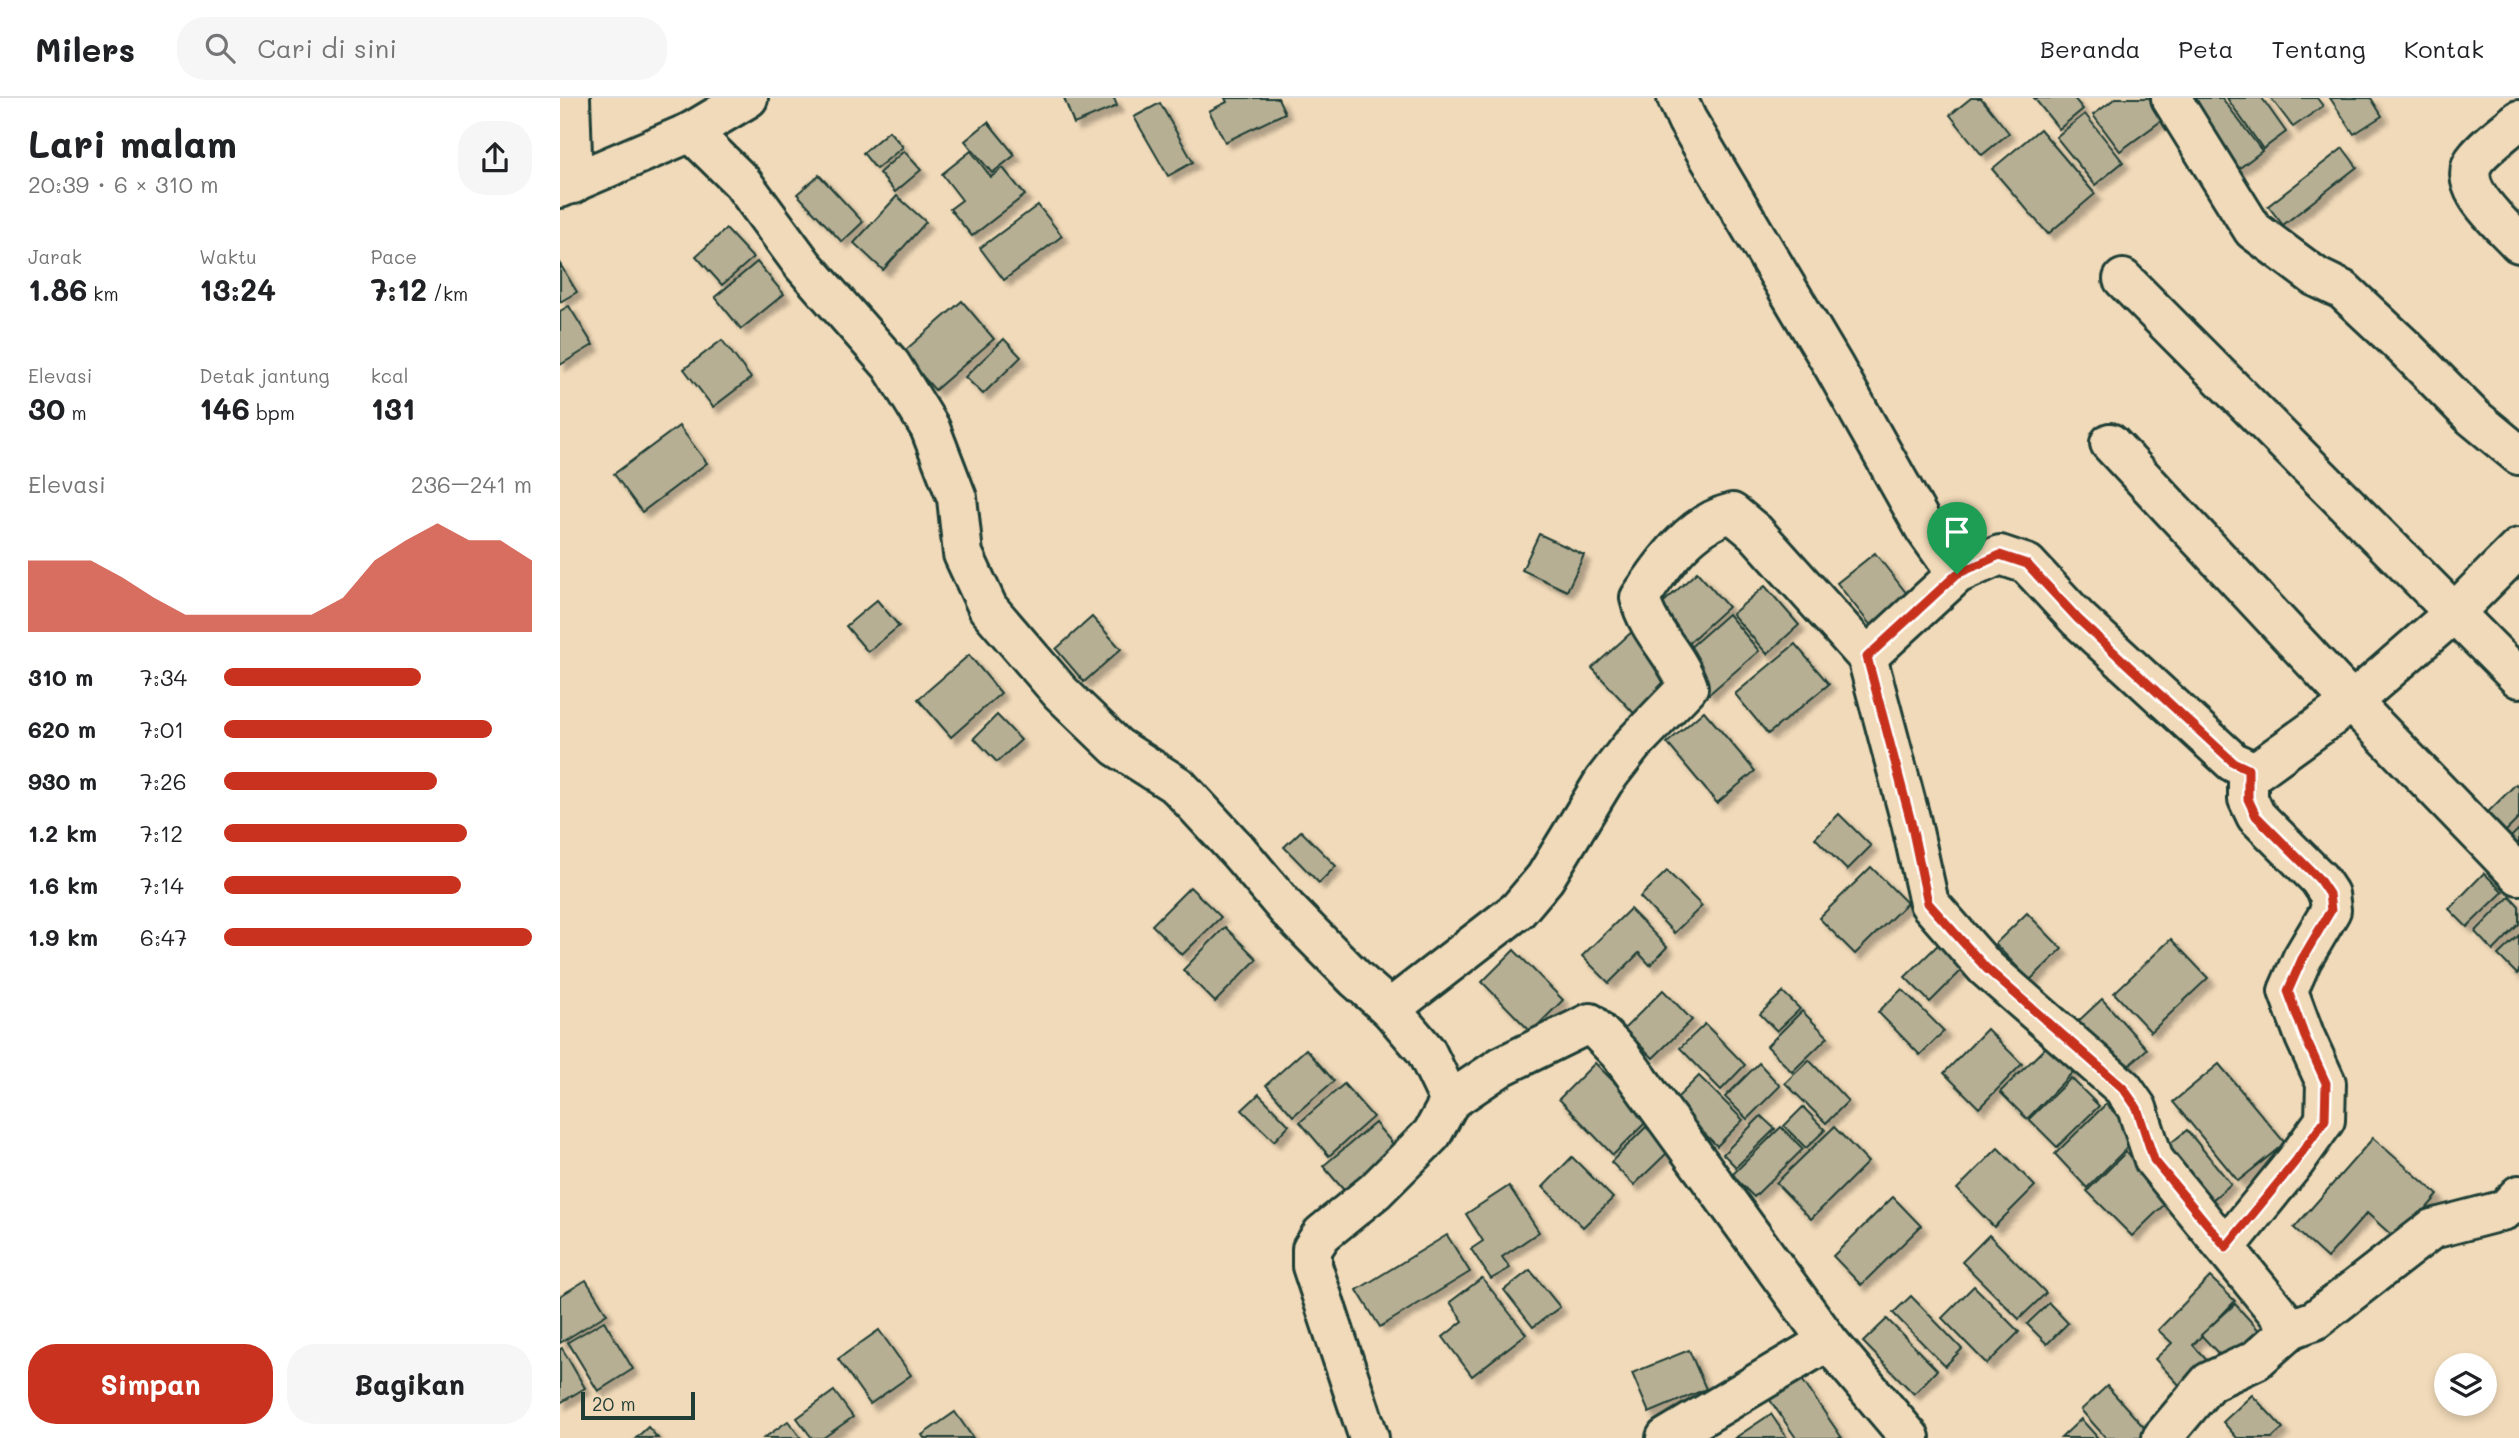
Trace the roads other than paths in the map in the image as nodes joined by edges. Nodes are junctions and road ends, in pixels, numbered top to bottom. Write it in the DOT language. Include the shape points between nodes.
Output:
graph roads {
  1 [pos="570,98"];
  2 [pos="748,98"];
  3 [pos="1677,98"];
  4 [pos="2171,98"];
  5 [pos="2519,120"];
  6 [pos="691,132"];
  7 [pos="566,186"];
  8 [pos="2519,243"];
  9 [pos="2123,279"];
  10 [pos="2110,443"];
  11 [pos="2519,455"];
  12 [pos="2519,548"];
  13 [pos="1957,574"];
  14 [pos="2455,612"];
  15 [pos="1867,657"];
  16 [pos="2519,678"];
  17 [pos="2353,702"];
  18 [pos="2248,769"];
  19 [pos="2519,875"];
  20 [pos="1390,1009"];
  21 [pos="1450,1101"];
  22 [pos="2519,1195"];
  23 [pos="2226,1247"];
  24 [pos="2291,1329"];
  25 [pos="1828,1341"];
  26 [pos="1369,1438"];
  27 [pos="1665,1438"];
  28 [pos="1910,1438"];
  29 [pos="2162,1438"];
  1 -- 7 [label="street"];
  2 -- 6 [label="street"];
  3 -- 13 [label="street" via="1925,529"];
  4 -- 11 [label="street" via="2253,230 2316,277 2343,290 2473,417"];
  5 -- 8 [label="street" via="2475,158 2470,182 2480,201"];
  6 -- 7 [label="street"];
  6 -- 20 [label="street" via="742,182 803,265 891,365 930,428 957,498 963,554 988,608 1061,693 1117,747 1178,786 1287,909"];
  9 -- 14 [label="street"];
  10 -- 17 [label="street"];
  12 -- 14 [label="street"];
  13 -- 15 [label="street"];
  13 -- 18 [label="street" via="2000,555 2027,564 2078,619 2233,762"];
  14 -- 16 [label="street"];
  14 -- 17 [label="street"];
  15 -- 20 [label="street" via="1755,532 1732,513 1704,524 1662,566 1640,598 1644,615 1682,670 1688,687 1604,781 1545,878 1518,910"];
  15 -- 23 [label="street" via="1928,903 1986,968 2123,1088 2137,1108 2154,1160"];
  17 -- 18 [label="street" via="2258,769"];
  17 -- 19 [label="street"];
  18 -- 23 [label="street" via="2248,799 2256,816 2329,894 2331,910 2288,991 2326,1083 2325,1120"];
  20 -- 21 [label="street" via="1426,1051"];
  21 -- 25 [label="street" via="1502,1066 1590,1023 1620,1054"];
  21 -- 26 [label="street" via="1432,1134 1375,1191 1322,1234 1312,1249 1312,1266"];
  22 -- 24 [label="street" via="2505,1210 2432,1229 2315,1320"];
  23 -- 24 [label="street"];
  24 -- 29 [label="street" via="2256,1360 2209,1382"];
  25 -- 27 [label="street"];
  25 -- 28 [label="street"];
}
